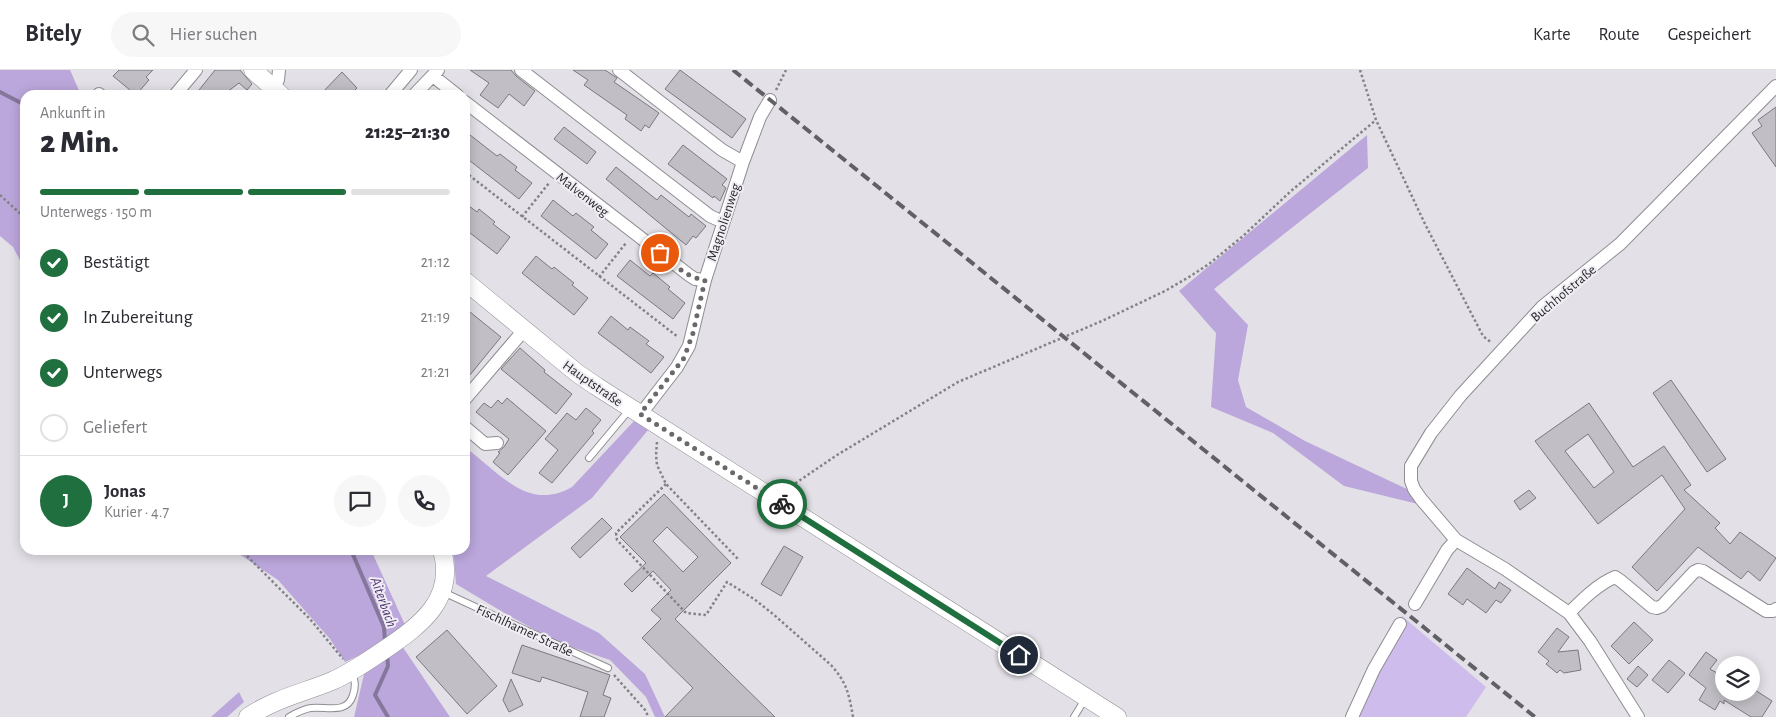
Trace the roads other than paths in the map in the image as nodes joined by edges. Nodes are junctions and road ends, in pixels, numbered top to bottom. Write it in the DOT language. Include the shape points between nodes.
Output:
graph roads {
  1 [pos="196,70"];
  2 [pos="253,70"];
  3 [pos="279,70"];
  4 [pos="411,70"];
  5 [pos="521,70"];
  6 [pos="620,70"];
  7 [pos="435,73"];
  8 [pos="179,90"];
  9 [pos="276,90"];
  10 [pos="277,90"];
  11 [pos="394,90"];
  12 [pos="419,90"];
  13 [pos="451,90"];
  14 [pos="1774,90"];
  15 [pos="770,100"];
  16 [pos="470,106"];
  17 [pos="742,162"];
  18 [pos="723,222"];
  19 [pos="705,280"];
  20 [pos="470,285"];
  21 [pos="524,330"];
  22 [pos="470,393"];
  23 [pos="635,412"];
  24 [pos="470,431"];
  25 [pos="497,443"];
  26 [pos="589,458"];
  27 [pos="1456,540"];
  28 [pos="443,555"];
  29 [pos="442,592"];
  30 [pos="1415,604"];
  31 [pos="1776,609"];
  32 [pos="1569,613"];
  33 [pos="1400,624"];
  34 [pos="608,668"];
  35 [pos="351,670"];
  36 [pos="1086,697"];
  37 [pos="248,717"];
  38 [pos="289,717"];
  39 [pos="1074,717"];
  40 [pos="1116,717"];
  41 [pos="1352,717"];
  42 [pos="1638,717"];
  1 -- 8 [label="street"];
  2 -- 9 [label="street"];
  3 -- 10 [label="street"];
  4 -- 11 [label="street"];
  5 -- 18 [label="street" via="710,216"];
  6 -- 17 [label="street"];
  7 -- 12 [label="street"];
  7 -- 13 [label="street"];
  14 -- 27 [label="street, Buchhofstraße" via="1604,259 1542,307 1452,406 1410,466 1410,473 1414,490"];
  15 -- 17 [label="street, Magnolienweg"];
  16 -- 19 [label="street, Malvenweg" via="689,275"];
  17 -- 18 [label="street, Magnolienweg"];
  18 -- 19 [label="street, Magnolienweg"];
  19 -- 23 [label="street, Magnolienweg" via="689,346 677,367"];
  20 -- 21 [label="street, Hauptstraße"];
  21 -- 22 [label="street"];
  21 -- 23 [label="street, Hauptstraße" via="577,373"];
  23 -- 26 [label="lane"];
  23 -- 36 [label="street, Hauptstraße"];
  24 -- 25 [label="street" via="485,444"];
  27 -- 30 [label="street" via="1446,550"];
  27 -- 32 [label="street, Buchhofstraße" via="1506,569"];
  28 -- 29 [label="street" via="446,564"];
  29 -- 34 [label="lane, Fischlhamer Straße"];
  29 -- 35 [label="street" via="429,614 405,636"];
  31 -- 32 [label="street" via="1766,611 1698,570 1657,608 1615,578 1593,591"];
  32 -- 42 [label="street, Buchhofstraße"];
  33 -- 41 [label="street"];
  35 -- 37 [label="street" via="278,700"];
  35 -- 38 [label="lane" via="356,682 348,705 305,709"];
  36 -- 39 [label="lane"];
  36 -- 40 [label="street, Hauptstraße"];
}
